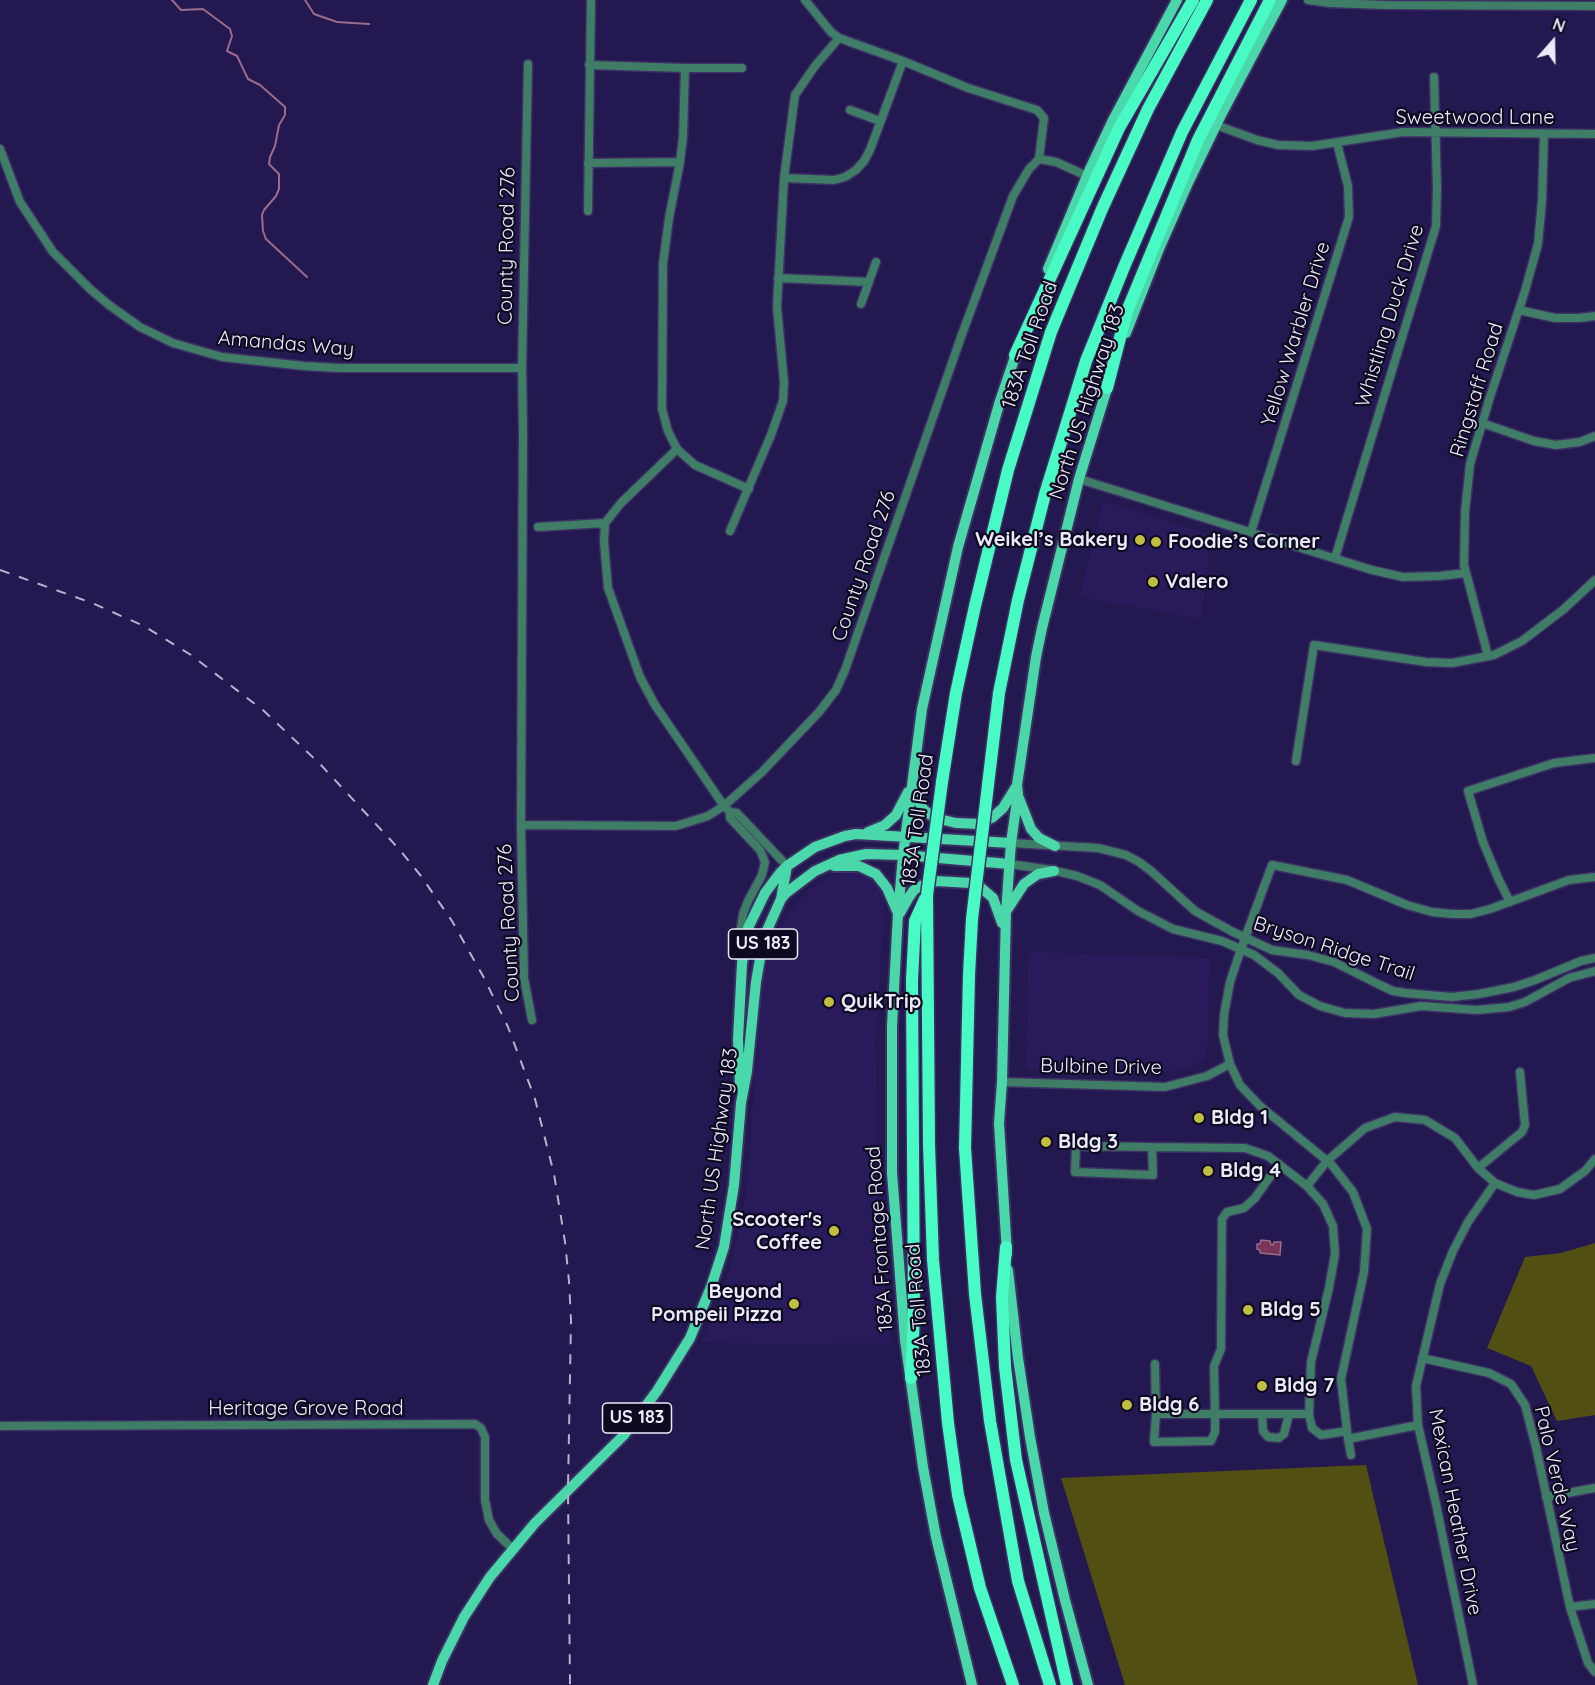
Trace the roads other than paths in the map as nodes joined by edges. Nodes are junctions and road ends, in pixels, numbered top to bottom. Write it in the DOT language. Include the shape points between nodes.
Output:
graph roads {
  1 [pos="591,0"];
  2 [pos="806,0"];
  3 [pos="1177,0"];
  4 [pos="1193,0"];
  5 [pos="1207,0"];
  6 [pos="1251,0"];
  7 [pos="1270,0"];
  8 [pos="1282,0"];
  9 [pos="1308,0"];
  10 [pos="1595,6"];
  11 [pos="839,38"];
  12 [pos="903,61"];
  13 [pos="528,64"];
  14 [pos="589,65"];
  15 [pos="685,68"];
  16 [pos="742,68"];
  17 [pos="1434,77"];
  18 [pos="850,110"];
  19 [pos="880,121"];
  20 [pos="1216,125"];
  21 [pos="1436,132"];
  22 [pos="1544,134"];
  23 [pos="1595,134"];
  24 [pos="1337,143"];
  25 [pos="0,149"];
  26 [pos="1039,159"];
  27 [pos="680,162"];
  28 [pos="588,163"];
  29 [pos="1087,176"];
  30 [pos="784,178"];
  31 [pos="588,210"];
  32 [pos="876,262"];
  33 [pos="778,278"];
  34 [pos="869,282"];
  35 [pos="861,304"];
  36 [pos="1519,310"];
  37 [pos="1595,316"];
  38 [pos="1015,355"];
  39 [pos="522,368"];
  40 [pos="1107,388"];
  41 [pos="1482,423"];
  42 [pos="1595,436"];
  43 [pos="677,449"];
  44 [pos="1079,479"];
  45 [pos="749,489"];
  46 [pos="605,523"];
  47 [pos="538,526"];
  48 [pos="730,531"];
  49 [pos="1251,532"];
  50 [pos="1335,558"];
  51 [pos="1466,573"];
  52 [pos="1595,580"];
  53 [pos="1488,656"];
  54 [pos="1595,758"];
  55 [pos="1296,760"];
  56 [pos="912,784"];
  57 [pos="1017,789"];
  58 [pos="727,809"];
  59 [pos="521,825"];
  60 [pos="862,834"];
  61 [pos="905,837"];
  62 [pos="1011,843"];
  63 [pos="1055,846"];
  64 [pos="903,855"];
  65 [pos="1009,864"];
  66 [pos="787,866"];
  67 [pos="825,866"];
  68 [pos="1054,871"];
  69 [pos="1595,877"];
  70 [pos="927,895"];
  71 [pos="781,899"];
  72 [pos="1510,902"];
  73 [pos="1006,912"];
  74 [pos="897,917"];
  75 [pos="1005,932"];
  76 [pos="1245,938"];
  77 [pos="1241,949"];
  78 [pos="1595,958"];
  79 [pos="742,964"];
  80 [pos="1595,971"];
  81 [pos="532,1020"];
  82 [pos="1230,1064"];
  83 [pos="1520,1072"];
  84 [pos="1002,1082"];
  85 [pos="741,1103"];
  86 [pos="1152,1147"];
  87 [pos="1595,1159"];
  88 [pos="1327,1161"];
  89 [pos="1279,1164"];
  90 [pos="1478,1168"];
  91 [pos="1495,1182"];
  92 [pos="1307,1186"];
  93 [pos="1006,1247"];
  94 [pos="1422,1358"];
  95 [pos="1155,1364"];
  96 [pos="911,1378"];
  97 [pos="1156,1414"];
  98 [pos="1215,1414"];
  99 [pos="1263,1414"];
  100 [pos="1289,1414"];
  101 [pos="1309,1414"];
  102 [pos="1418,1425"];
  103 [pos="0,1426"];
  104 [pos="1347,1435"];
  105 [pos="1351,1455"];
  106 [pos="1595,1488"];
  107 [pos="1546,1497"];
  108 [pos="512,1548"];
  109 [pos="1595,1604"];
  110 [pos="1570,1607"];
  111 [pos="1595,1672"];
  112 [pos="433,1685"];
  113 [pos="972,1685"];
  114 [pos="1013,1685"];
  115 [pos="1050,1685"];
  116 [pos="1067,1685"];
  117 [pos="1088,1685"];
  118 [pos="1473,1685"];
  1 -- 14 [label="street"];
  2 -- 11 [label="street"];
  3 -- 29 [label="main road, US 183"];
  4 -- 38 [label="highway" via="1119,129"];
  5 -- 70 [label="highway, 183A Toll Road, bridge" via="1148,109 1051,332 1008,470 975,606 956,693"];
  6 -- 115 [label="highway, bridge" via="1182,132 1124,267 1086,361 1045,494 999,693 972,919 965,1148 975,1294 988,1410 1018,1581"];
  7 -- 40 [label="highway" via="1194,151 1127,311"];
  8 -- 20 [label="main road, North US Highway 183"];
  9 -- 10 [label="street" via="1386,5"];
  11 -- 12 [label="street"];
  11 -- 30 [label="street" via="795,95"];
  12 -- 19 [label="street"];
  12 -- 26 [label="street" via="1041,113 1044,118"];
  13 -- 39 [label="street, County Road 276"];
  14 -- 15 [label="street"];
  14 -- 28 [label="street"];
  15 -- 16 [label="street"];
  15 -- 27 [label="street"];
  17 -- 21 [label="street, Whistling Duck Drive"];
  18 -- 19 [label="street"];
  19 -- 30 [label="street" via="864,161 845,177"];
  20 -- 24 [label="street, Sweetwood Lane" via="1278,146"];
  20 -- 40 [label="main road, North US Highway 183" via="1159,249"];
  21 -- 22 [label="street, Sweetwood Lane"];
  21 -- 24 [label="street, Sweetwood Lane" via="1403,132"];
  21 -- 50 [label="street, Whistling Duck Drive" via="1436,226"];
  22 -- 23 [label="street, Sweetwood Lane"];
  22 -- 36 [label="street, Ringstaff Road" via="1538,244"];
  24 -- 49 [label="street, Yellow Warbler Drive" via="1348,186 1349,217"];
  25 -- 39 [label="street, Amandas Way" via="20,202 53,252 109,305 140,327 173,343 222,357 304,366"];
  26 -- 29 [label="street"];
  26 -- 58 [label="street, County Road 276" via="1014,196 836,690"];
  27 -- 28 [label="street"];
  27 -- 43 [label="street" via="663,264 662,410"];
  28 -- 31 [label="street"];
  29 -- 38 [label="main road, US 183"];
  30 -- 33 [label="street"];
  32 -- 34 [label="street"];
  33 -- 34 [label="street"];
  33 -- 45 [label="street" via="783,401"];
  34 -- 35 [label="street"];
  36 -- 37 [label="street" via="1555,318"];
  36 -- 41 [label="street, Ringstaff Road"];
  38 -- 56 [label="main road, US 183" via="958,547 922,709"];
  39 -- 59 [label="street, County Road 276"];
  40 -- 44 [label="main road, North US Highway 183"];
  41 -- 42 [label="street" via="1556,445"];
  41 -- 51 [label="street, Ringstaff Road" via="1470,464 1465,513"];
  43 -- 45 [label="street" via="695,465"];
  43 -- 46 [label="street"];
  44 -- 49 [label="street"];
  44 -- 57 [label="main road, North US Highway 183" via="1036,657"];
  45 -- 48 [label="street"];
  46 -- 47 [label="street"];
  46 -- 58 [label="street" via="608,588 640,677"];
  49 -- 50 [label="street"];
  50 -- 51 [label="street" via="1403,577"];
  51 -- 53 [label="street, Ringstaff Road"];
  52 -- 53 [label="street" via="1522,641"];
  53 -- 55 [label="street" via="1452,663 1426,662 1314,645"];
  54 -- 72 [label="street" via="1554,763 1468,791 1483,842"];
  56 -- 57 [label="main road" via="924,810 956,824 979,824 993,817"];
  56 -- 60 [label="main road, US 183" via="890,821"];
  56 -- 61 [label="main road, 183A Frontage Road"];
  57 -- 62 [label="main road, North US Highway 183"];
  57 -- 63 [label="main road" via="1031,830"];
  58 -- 59 [label="street, County Road 276" via="676,826"];
  58 -- 66 [label="street" via="737,813"];
  58 -- 79 [label="street" via="765,862 741,922 738,949"];
  59 -- 81 [label="street, County Road 276" via="524,978"];
  60 -- 61 [label="main road, North US Highway 183 / US 183"];
  60 -- 66 [label="main road, North US Highway 183 / US 183" via="815,847"];
  61 -- 62 [label="main road, North US Highway 183 / US 183"];
  61 -- 64 [label="main road, 183A Frontage Road"];
  62 -- 63 [label="street, Bryson Ridge Trail"];
  62 -- 65 [label="main road, North US Highway 183"];
  63 -- 76 [label="street, Bryson Ridge Trail" via="1098,848 1126,855 1150,870 1195,911"];
  64 -- 65 [label="main road, North US Highway 183 / US 183"];
  64 -- 67 [label="main road, North US Highway 183 / US 183" via="866,854"];
  64 -- 74 [label="main road, 183A Frontage Road"];
  65 -- 68 [label="street, Bryson Ridge Trail"];
  65 -- 73 [label="main road"];
  66 -- 71 [label="main road"];
  66 -- 79 [label="main road, North US Highway 183 / US 183" via="760,901 748,928"];
  67 -- 71 [label="main road, North US Highway 183 / US 183"];
  67 -- 74 [label="main road" via="859,866 876,874 887,888"];
  68 -- 73 [label="main road" via="1038,874 1024,884"];
  68 -- 77 [label="street, Bryson Ridge Trail" via="1100,885 1173,929"];
  69 -- 72 [label="street" via="1569,880"];
  70 -- 96 [label="highway" via="915,921 912,980"];
  70 -- 114 [label="highway, 183A Toll Road" via="933,1260 948,1423 958,1495 980,1588"];
  71 -- 85 [label="main road, North US Highway 183 / US 183" via="762,946"];
  72 -- 76 [label="street" via="1472,914 1432,912 1347,880 1272,866"];
  73 -- 75 [label="main road"];
  74 -- 75 [label="main road" via="921,885 936,881 970,884 993,897"];
  74 -- 96 [label="main road, 183A Frontage Road" via="891,1026 892,1173"];
  75 -- 84 [label="main road"];
  76 -- 77 [label="street"];
  76 -- 78 [label="street, Bryson Ridge Trail" via="1272,950 1335,962 1393,991 1452,997 1514,987"];
  77 -- 80 [label="street, Bryson Ridge Trail" via="1278,973 1299,995 1320,1006 1360,1015 1421,1006 1477,1010 1509,1007 1569,978"];
  77 -- 82 [label="street" via="1224,1015 1223,1035"];
  79 -- 85 [label="main road, North US Highway 183 / US 183" via="738,1039"];
  82 -- 84 [label="street, Bulbine Drive" via="1207,1076 1166,1087"];
  82 -- 88 [label="street" via="1240,1085 1253,1099"];
  83 -- 90 [label="street" via="1525,1125 1522,1132"];
  84 -- 93 [label="main road" via="999,1123"];
  85 -- 108 [label="main road, North US Highway 183 / US 183" via="724,1246 690,1338 624,1435"];
  86 -- 86 [label="street" via="1076,1146 1075,1172 1153,1174"];
  86 -- 89 [label="street" via="1245,1148"];
  87 -- 91 [label="street" via="1560,1189 1534,1195"];
  88 -- 90 [label="street" via="1365,1128 1395,1117 1425,1120 1455,1138"];
  88 -- 92 [label="street"];
  88 -- 104 [label="street" via="1353,1192 1367,1229 1364,1272 1341,1379"];
  89 -- 92 [label="street"];
  89 -- 98 [label="street" via="1255,1198 1222,1218 1221,1349 1215,1366"];
  90 -- 91 [label="street"];
  91 -- 94 [label="street, Mexican Heather Drive" via="1452,1251"];
  92 -- 101 [label="street" via="1323,1204 1333,1226 1335,1254 1311,1362"];
  93 -- 116 [label="highway" via="1002,1298 1005,1367 1016,1460"];
  93 -- 117 [label="main road" via="1018,1358 1044,1513"];
  94 -- 102 [label="street, Mexican Heather Drive" via="1416,1386"];
  94 -- 107 [label="street, Palo Verde Way" via="1489,1373 1511,1384 1525,1405"];
  95 -- 97 [label="street"];
  96 -- 113 [label="main road, 183A Frontage Road" via="936,1537"];
  97 -- 98 [label="street"];
  97 -- 98 [label="street" via="1154,1442 1210,1441 1215,1432"];
  98 -- 99 [label="street"];
  99 -- 100 [label="street"];
  99 -- 100 [label="street" via="1263,1431 1268,1437 1279,1438 1284,1434"];
  100 -- 101 [label="street"];
  101 -- 104 [label="street" via="1312,1428 1321,1435"];
  102 -- 104 [label="street"];
  102 -- 118 [label="street, Mexican Heather Drive"];
  103 -- 108 [label="street, Heritage Grove Road" via="475,1424 484,1437 489,1520"];
  104 -- 105 [label="street"];
  106 -- 107 [label="street"];
  107 -- 110 [label="street, Palo Verde Way"];
  108 -- 112 [label="main road, North US Highway 183 / US 183" via="464,1617"];
  109 -- 110 [label="street"];
  110 -- 111 [label="street, Palo Verde Way" via="1588,1663"];
}
